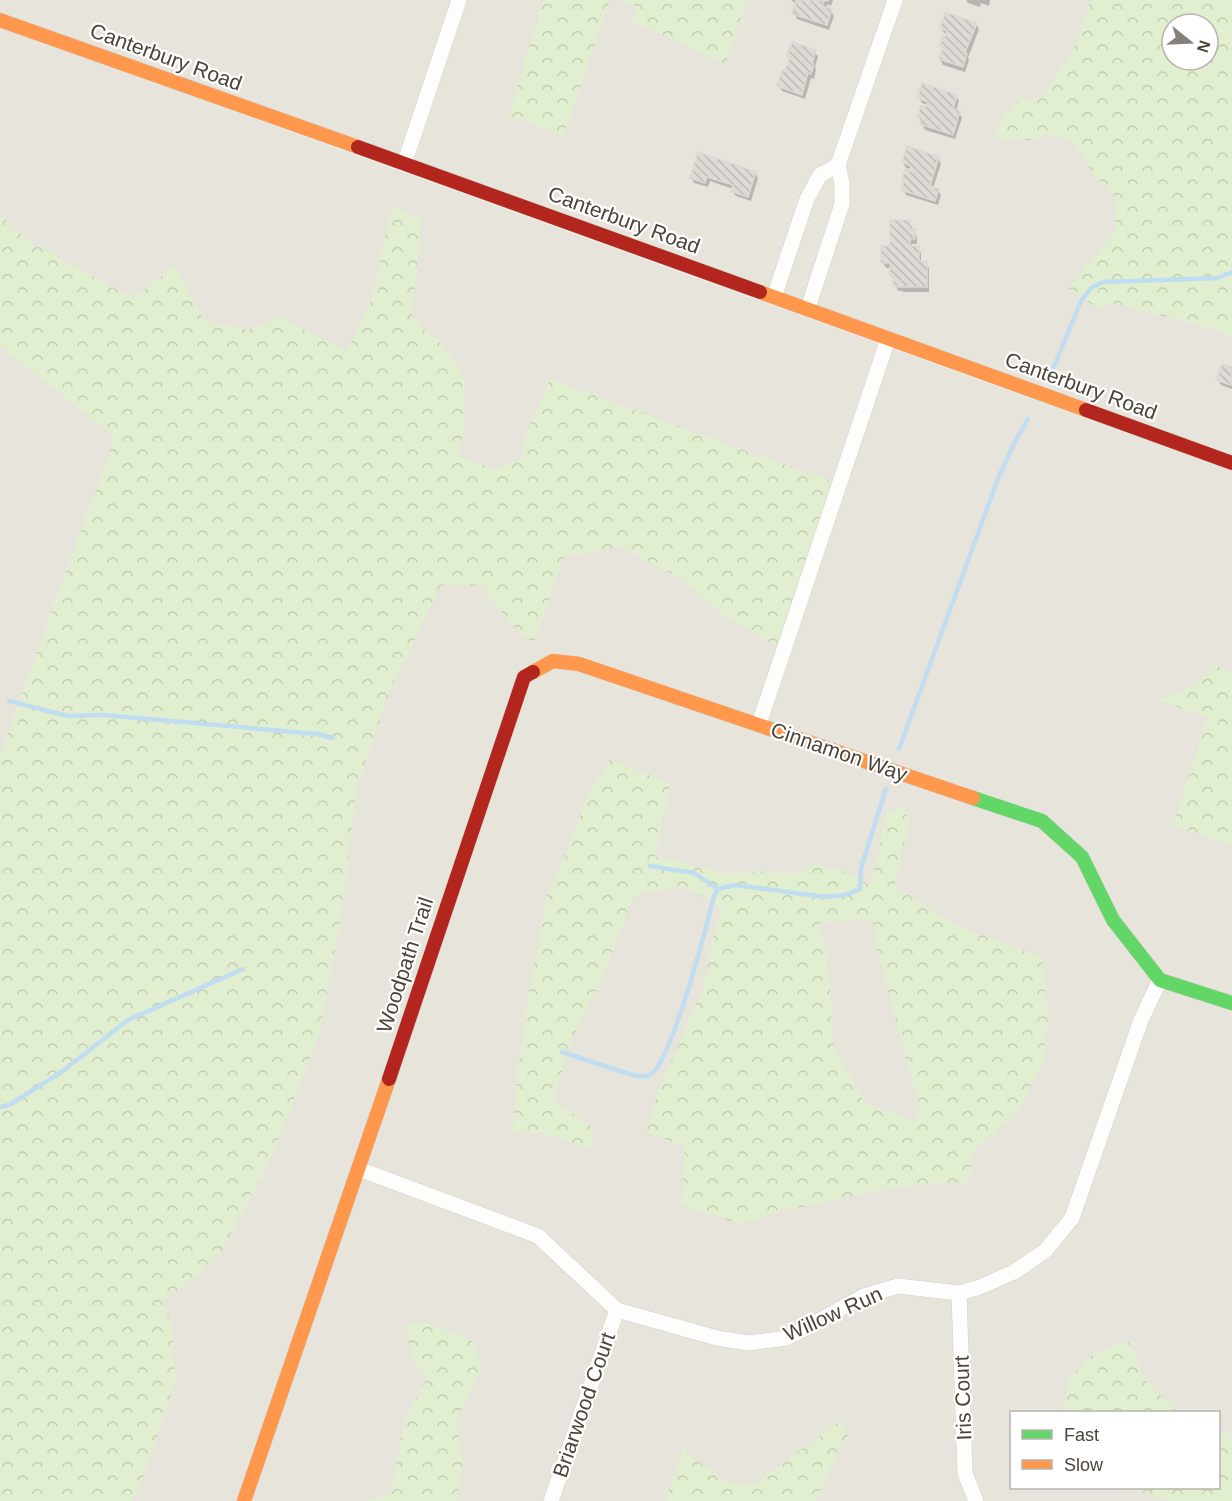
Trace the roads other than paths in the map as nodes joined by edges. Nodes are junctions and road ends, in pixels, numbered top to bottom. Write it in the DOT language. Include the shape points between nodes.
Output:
graph roads {
  1 [pos="459,0"];
  2 [pos="894,0"];
  3 [pos="0,20"];
  4 [pos="404,164"];
  5 [pos="838,165"];
  6 [pos="774,297"];
  7 [pos="808,308"];
  8 [pos="888,339"];
  9 [pos="1232,463"];
  10 [pos="759,724"];
  11 [pos="1160,980"];
  12 [pos="1232,1004"];
  13 [pos="359,1169"];
  14 [pos="959,1293"];
  15 [pos="617,1310"];
  16 [pos="244,1501"];
  17 [pos="551,1501"];
  18 [pos="976,1501"];
  1 -- 4 [label="street"];
  2 -- 5 [label="street"];
  3 -- 4 [label="street, Canterbury Road"];
  4 -- 6 [label="street, Canterbury Road"];
  5 -- 6 [label="street" via="820,175 807,199"];
  5 -- 7 [label="street" via="842,204"];
  6 -- 7 [label="street, Canterbury Road"];
  7 -- 8 [label="street, Canterbury Road"];
  8 -- 9 [label="street, Canterbury Road"];
  8 -- 10 [label="street, Cinnamon Way"];
  10 -- 11 [label="street, Cinnamon Way" via="1042,821 1082,857 1113,920"];
  10 -- 13 [label="street, Woodpath Trail" via="579,664 553,661 524,677"];
  11 -- 12 [label="street"];
  11 -- 14 [label="street, Willow Run" via="1142,1020 1072,1218 1045,1251 1014,1272"];
  13 -- 15 [label="street, Willow Run" via="538,1236"];
  13 -- 16 [label="street, Woodpath Trail"];
  14 -- 15 [label="street, Willow Run" via="898,1286 864,1296 787,1338 748,1343"];
  14 -- 18 [label="street, Iris Court" via="965,1473"];
  15 -- 17 [label="street, Briarwood Court"];
}
